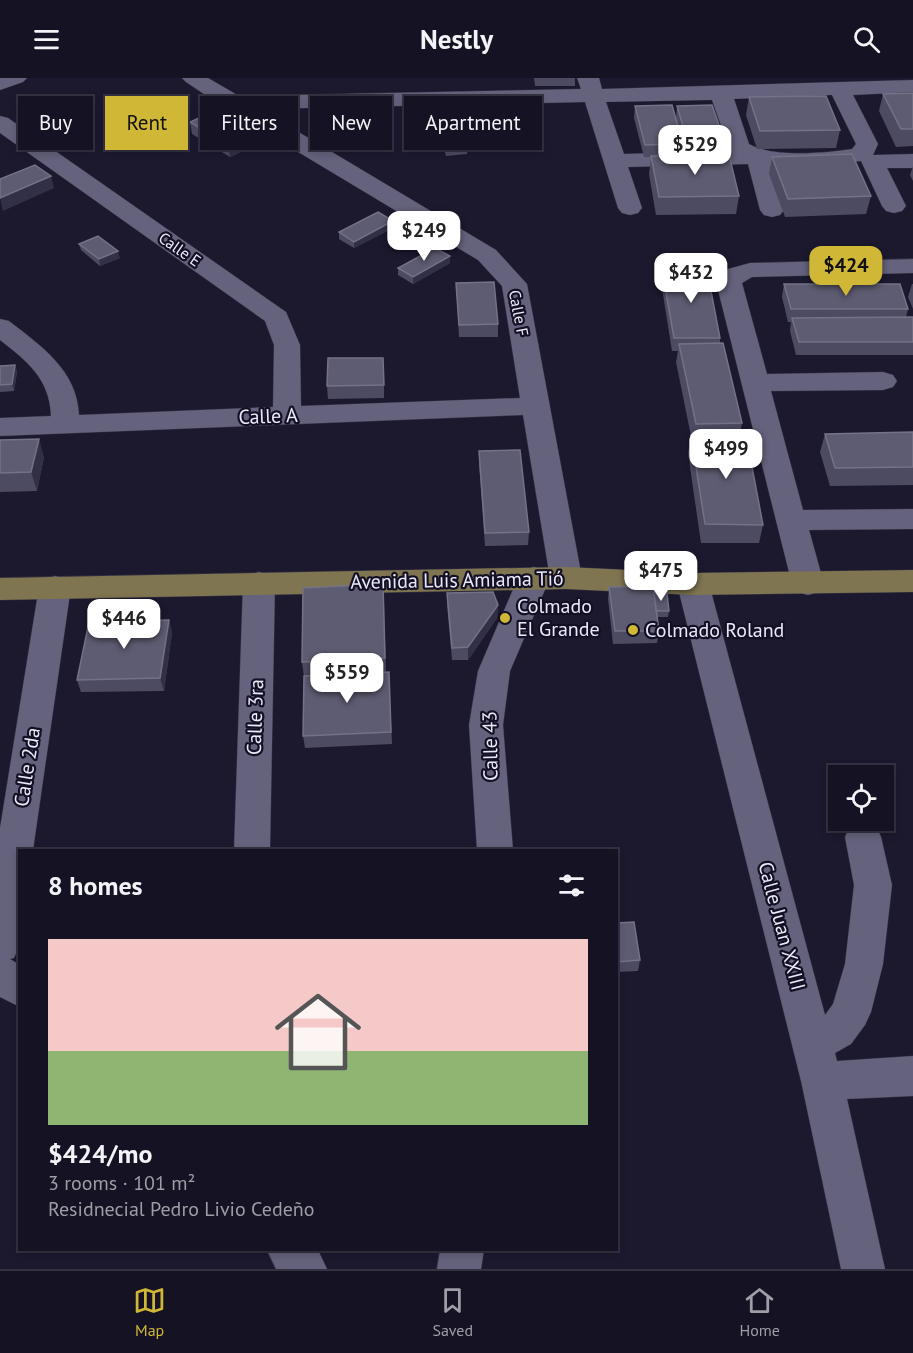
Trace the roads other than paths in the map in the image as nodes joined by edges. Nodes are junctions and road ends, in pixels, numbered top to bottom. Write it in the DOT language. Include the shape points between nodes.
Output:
graph roads {
  1 [pos="16,78"];
  2 [pos="193,78"];
  3 [pos="337,78"];
  4 [pos="0,84"];
  5 [pos="913,86"];
  6 [pos="591,87"];
  7 [pos="840,89"];
  8 [pos="720,93"];
  9 [pos="222,96"];
  10 [pos="349,96"];
  11 [pos="392,98"];
  12 [pos="0,123"];
  13 [pos="298,142"];
  14 [pos="869,156"];
  15 [pos="757,157"];
  16 [pos="913,160"];
  17 [pos="616,161"];
  18 [pos="894,206"];
  19 [pos="630,208"];
  20 [pos="772,210"];
  21 [pos="913,266"];
  22 [pos="0,327"];
  23 [pos="883,381"];
  24 [pos="755,383"];
  25 [pos="535,406"];
  26 [pos="287,416"];
  27 [pos="65,424"];
  28 [pos="0,428"];
  29 [pos="913,519"];
  30 [pos="792,520"];
  31 [pos="534,578"];
  32 [pos="566,578"];
  33 [pos="913,582"];
  34 [pos="259,583"];
  35 [pos="693,584"];
  36 [pos="808,584"];
  37 [pos="55,587"];
  38 [pos="0,589"];
  39 [pos="863,837"];
  40 [pos="252,849"];
  41 [pos="495,849"];
  42 [pos="0,946"];
  43 [pos="0,973"];
  44 [pos="18,987"];
  45 [pos="817,1063"];
  46 [pos="913,1076"];
  47 [pos="290,1251"];
  48 [pos="462,1251"];
  49 [pos="305,1269"];
  50 [pos="459,1269"];
  51 [pos="863,1269"];
  1 -- 4 [label="street"];
  2 -- 9 [label="street, Calle F"];
  3 -- 10 [label="street"];
  5 -- 7 [label="street"];
  6 -- 8 [label="street"];
  6 -- 11 [label="street"];
  6 -- 17 [label="street"];
  7 -- 8 [label="street"];
  7 -- 14 [label="street"];
  8 -- 15 [label="street" via="739,148"];
  12 -- 26 [label="street, Calle E" via="277,316 287,345"];
  13 -- 25 [label="street, Calle F" via="487,255 514,284"];
  14 -- 15 [label="street"];
  14 -- 16 [label="street"];
  14 -- 18 [label="street"];
  15 -- 17 [label="street"];
  15 -- 20 [label="street"];
  17 -- 19 [label="street"];
  21 -- 24 [label="street" via="750,270 737,274 729,282"];
  22 -- 27 [label="street" via="54,375 63,391"];
  23 -- 24 [label="street"];
  24 -- 30 [label="street"];
  25 -- 26 [label="street, Calle A"];
  25 -- 32 [label="street, Calle F"];
  26 -- 27 [label="street, Calle A"];
  27 -- 28 [label="street, Calle A"];
  29 -- 30 [label="street"];
  30 -- 36 [label="street"];
  31 -- 32 [label="main road, Avenida Luis Amiama Tió"];
  31 -- 34 [label="main road, Avenida Luis Amiama Tió"];
  31 -- 41 [label="street, Calle 43" via="494,671 486,725"];
  32 -- 35 [label="main road, Avenida Luis Amiama Tió"];
  33 -- 36 [label="main road, Avenida Luis Amiama Tió"];
  34 -- 37 [label="main road, Avenida Luis Amiama Tió"];
  34 -- 40 [label="street, Calle 3ra"];
  35 -- 36 [label="main road, Avenida Luis Amiama Tió"];
  35 -- 45 [label="street, Calle Juan XXIII"];
  37 -- 38 [label="main road, Avenida Luis Amiama Tió"];
  37 -- 42 [label="street, Calle 2da"];
  39 -- 45 [label="street" via="873,885 864,964 851,1012"];
  43 -- 44 [label="street"];
  45 -- 46 [label="street"];
  45 -- 51 [label="street, Calle Juan XXIII"];
  47 -- 49 [label="street"];
  48 -- 50 [label="street"];
}
